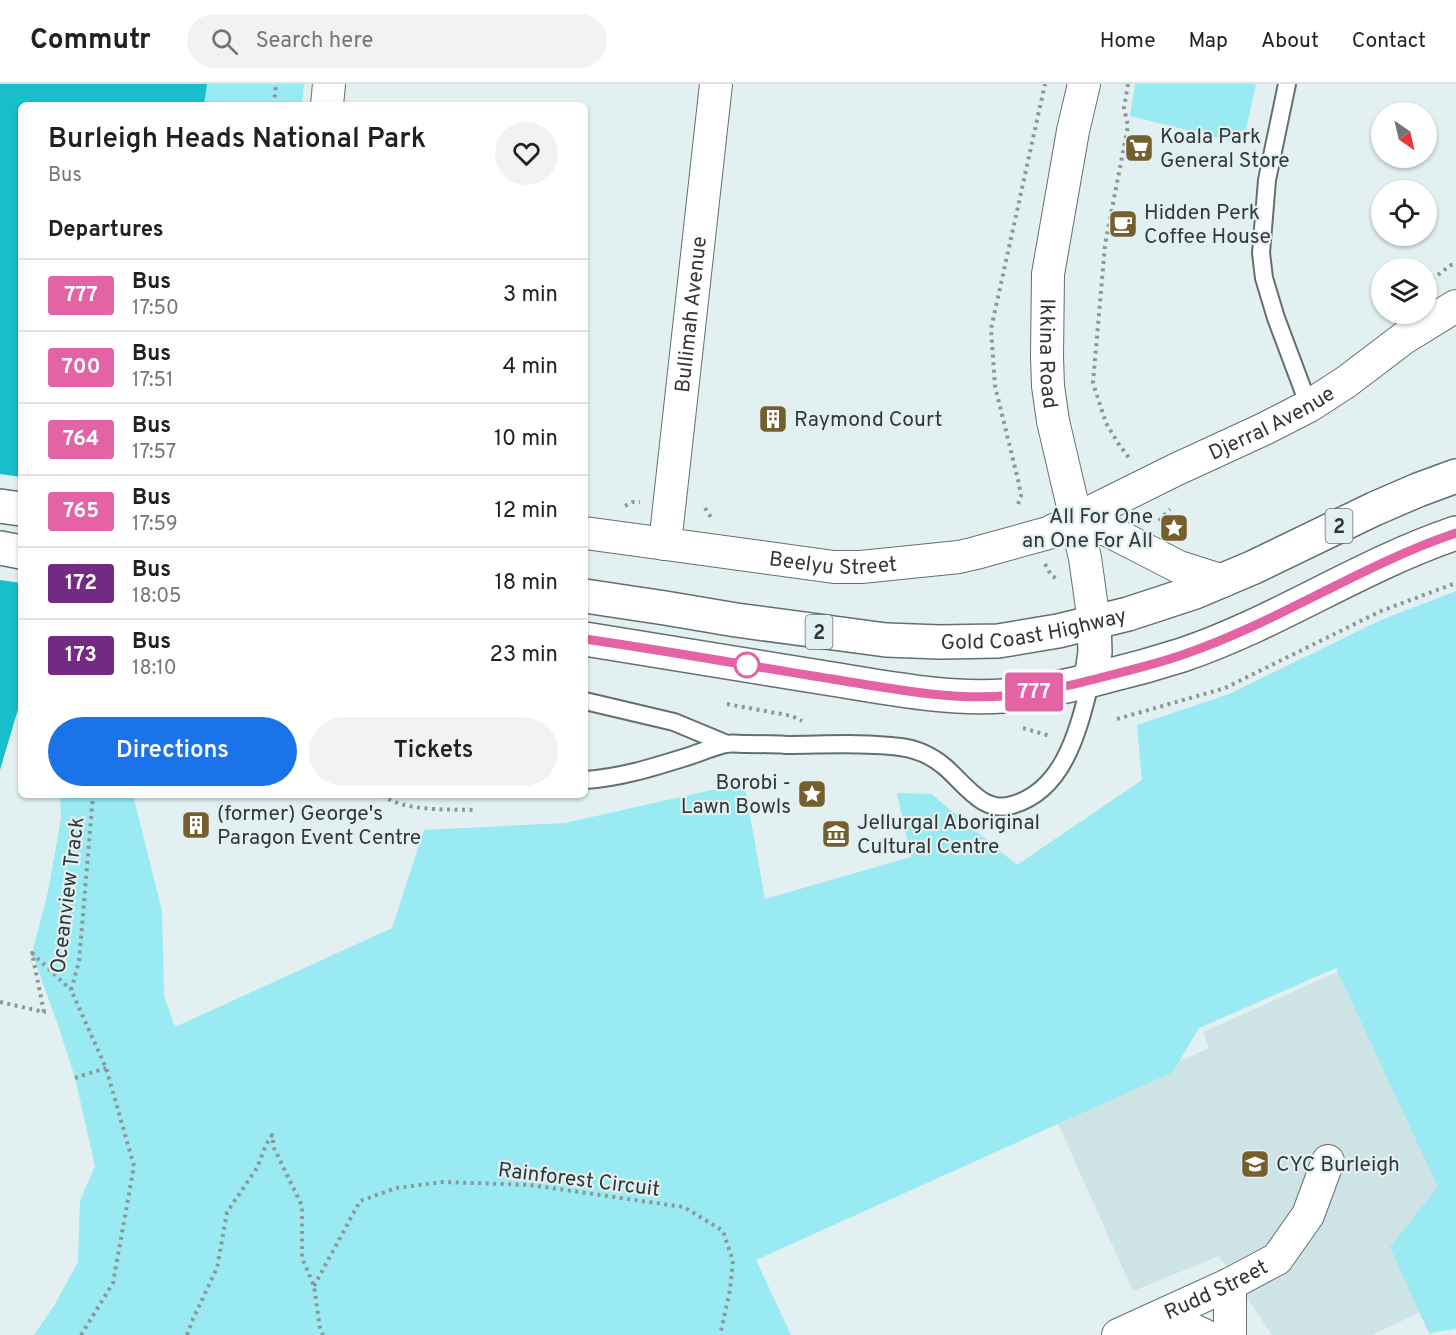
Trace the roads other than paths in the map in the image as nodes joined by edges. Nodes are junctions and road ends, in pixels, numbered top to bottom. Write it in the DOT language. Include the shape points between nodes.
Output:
graph roads {
  1 [pos="329,84"];
  2 [pos="716,84"];
  3 [pos="1084,84"];
  4 [pos="1287,84"];
  5 [pos="327,102"];
  6 [pos="1456,306"];
  7 [pos="1309,406"];
  8 [pos="1456,476"];
  9 [pos="0,506"];
  10 [pos="18,509"];
  11 [pos="1076,519"];
  12 [pos="588,533"];
  13 [pos="1456,533"];
  14 [pos="664,544"];
  15 [pos="0,548"];
  16 [pos="18,551"];
  17 [pos="1223,581"];
  18 [pos="588,596"];
  19 [pos="1094,622"];
  20 [pos="588,639"];
  21 [pos="1091,680"];
  22 [pos="588,702"];
  23 [pos="727,744"];
  24 [pos="588,780"];
  25 [pos="1328,1161"];
  26 [pos="1230,1284"];
  27 [pos="1149,1322"];
  28 [pos="1118,1335"];
  29 [pos="1204,1335"];
  30 [pos="1230,1335"];
  1 -- 5 [label="street"];
  2 -- 14 [label="street, Bullimah Avenue"];
  3 -- 11 [label="street, Ikkina Road" via="1048,274 1048,386"];
  4 -- 7 [label="lane" via="1267,180 1261,253 1276,318"];
  6 -- 7 [label="street, Djerral Avenue"];
  7 -- 11 [label="street, Djerral Avenue"];
  8 -- 17 [label="highway, Gold Coast Highway / 2" via="1374,509"];
  9 -- 10 [label="highway"];
  11 -- 14 [label="street, Beelyu Street" via="1048,533 976,553 861,567 834,567"];
  11 -- 17 [label="street" via="1109,531 1179,567"];
  11 -- 19 [label="street, Ikkina Road"];
  12 -- 14 [label="street, Beelyu Street"];
  13 -- 21 [label="highway, 2" via="1424,543 1226,638 1182,655"];
  15 -- 16 [label="highway"];
  17 -- 19 [label="highway, Gold Coast Highway / 2"];
  18 -- 19 [label="highway, Gold Coast Highway / 2" via="886,640 998,641"];
  19 -- 21 [label="highway"];
  20 -- 21 [label="highway, 2" via="900,690 974,697 1066,687"];
  21 -- 23 [label="lane" via="1078,729 1065,758 1045,786 1012,806 988,805 945,767 915,750 857,745"];
  22 -- 23 [label="lane" via="674,722"];
  23 -- 24 [label="lane" via="626,774"];
  25 -- 26 [label="street, Rudd Street" via="1308,1215 1277,1259"];
  26 -- 27 [label="street, Rudd Street"];
  26 -- 30 [label="street"];
  27 -- 28 [label="street, Rudd Street"];
  27 -- 29 [label="street"];
}
